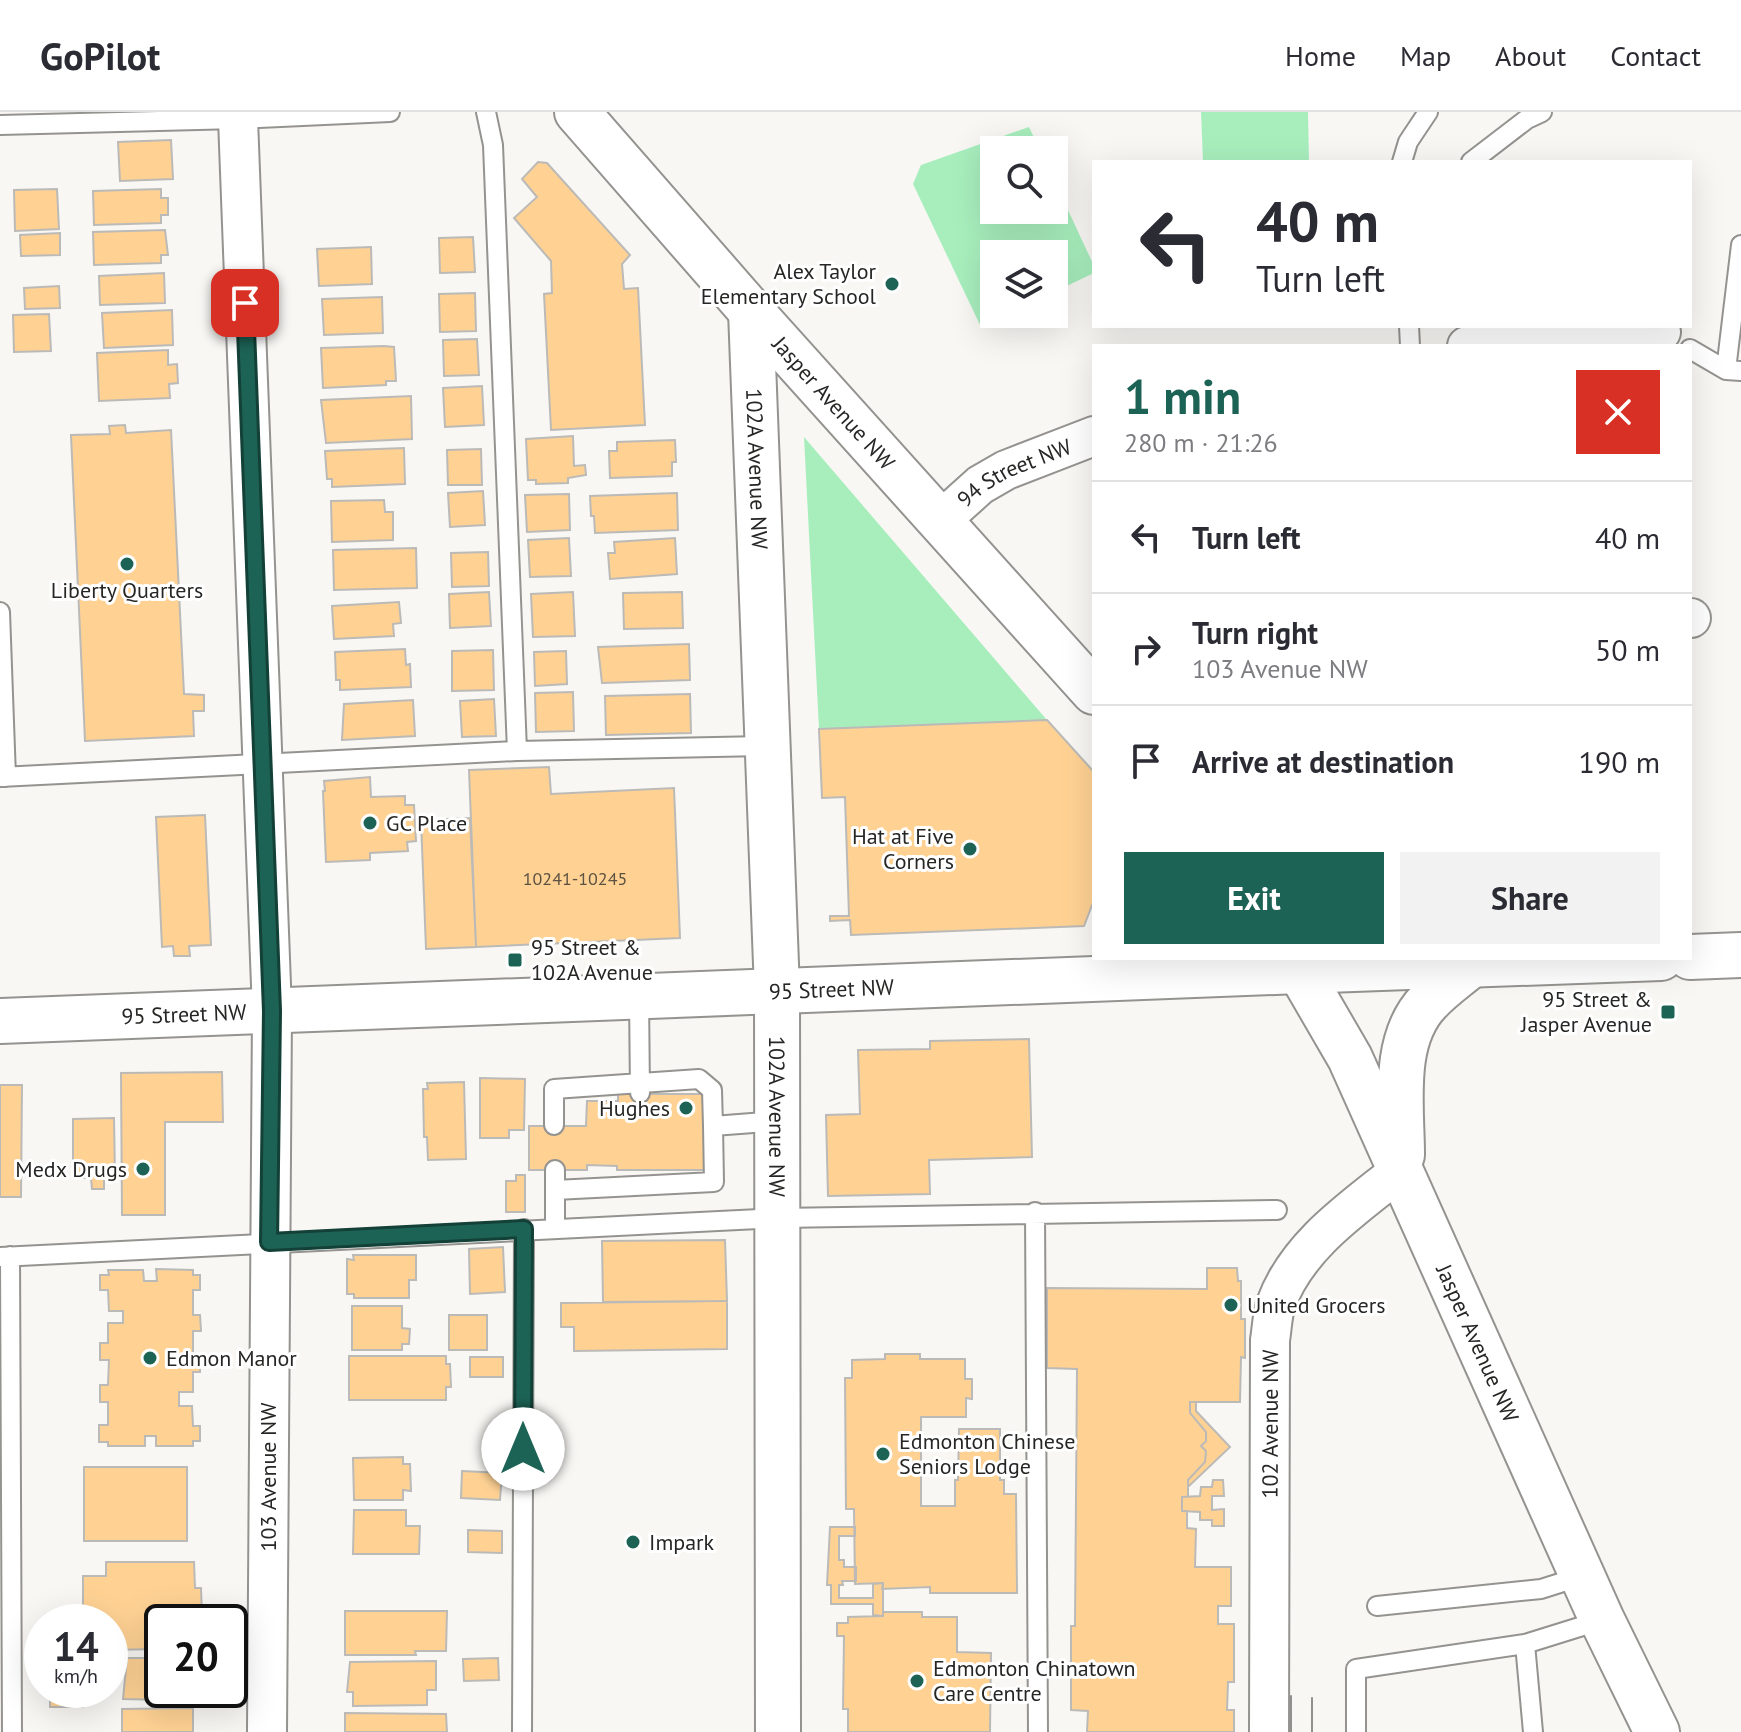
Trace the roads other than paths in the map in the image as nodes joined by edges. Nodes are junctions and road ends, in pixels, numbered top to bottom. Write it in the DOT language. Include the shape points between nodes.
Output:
graph roads {
  1 [pos="390,112"];
  2 [pos="486,112"];
  3 [pos="577,112"];
  4 [pos="1428,112"];
  5 [pos="1542,112"];
  6 [pos="238,119"];
  7 [pos="0,125"];
  8 [pos="1403,160"];
  9 [pos="1474,160"];
  10 [pos="1741,245"];
  11 [pos="751,311"];
  12 [pos="1679,342"];
  13 [pos="1573,344"];
  14 [pos="1692,349"];
  15 [pos="1734,370"];
  16 [pos="1092,437"];
  17 [pos="940,521"];
  18 [pos="0,612"];
  19 [pos="1092,690"];
  20 [pos="769,746"];
  21 [pos="517,751"];
  22 [pos="263,764"];
  23 [pos="3,777"];
  24 [pos="1741,955"];
  25 [pos="1692,957"];
  26 [pos="1575,960"];
  27 [pos="1532,961"];
  28 [pos="1470,962"];
  29 [pos="1296,964"];
  30 [pos="777,990"];
  31 [pos="639,996"];
  32 [pos="272,1011"];
  33 [pos="0,1021"];
  34 [pos="640,1088"];
  35 [pos="779,1121"];
  36 [pos="554,1125"];
  37 [pos="713,1126"];
  38 [pos="555,1170"];
  39 [pos="1401,1170"];
  40 [pos="555,1190"];
  41 [pos="1277,1210"];
  42 [pos="1035,1212"];
  43 [pos="779,1218"];
  44 [pos="555,1228"];
  45 [pos="524,1229"];
  46 [pos="269,1242"];
  47 [pos="5,1257"];
  48 [pos="1582,1576"];
  49 [pos="1377,1606"];
  50 [pos="1602,1620"];
  51 [pos="1525,1644"];
  52 [pos="12,1732"];
  53 [pos="267,1732"];
  54 [pos="522,1732"];
  55 [pos="778,1732"];
  56 [pos="1038,1732"];
  57 [pos="1269,1732"];
  58 [pos="1356,1732"];
  59 [pos="1533,1732"];
  60 [pos="1657,1732"];
  1 -- 6 [label="lane"];
  2 -- 21 [label="lane" via="493,145"];
  3 -- 11 [label="street, Jasper Avenue NW"];
  4 -- 8 [label="lane"];
  5 -- 9 [label="lane"];
  6 -- 7 [label="lane"];
  6 -- 22 [label="street, 103 Avenue NW"];
  10 -- 15 [label="lane"];
  11 -- 17 [label="street, Jasper Avenue NW"];
  11 -- 20 [label="street, 102A Avenue NW"];
  12 -- 13 [label="street"];
  14 -- 15 [label="lane"];
  16 -- 17 [label="street, 94 Street NW" via="1006,470 980,485"];
  17 -- 19 [label="street, Jasper Avenue NW"];
  18 -- 23 [label="lane"];
  20 -- 21 [label="lane"];
  20 -- 30 [label="street, 102A Avenue NW"];
  21 -- 22 [label="lane"];
  22 -- 23 [label="lane"];
  22 -- 32 [label="street, 103 Avenue NW"];
  24 -- 25 [label="street"];
  26 -- 27 [label="street, 95 Street NW"];
  27 -- 28 [label="street, 95 Street NW"];
  28 -- 29 [label="street, 95 Street NW"];
  28 -- 39 [label="street" via="1426,1003 1410,1030 1402,1060"];
  29 -- 30 [label="street, 95 Street NW"];
  29 -- 39 [label="street, Jasper Avenue NW" via="1350,1058"];
  30 -- 31 [label="street, 95 Street NW"];
  30 -- 35 [label="street, 102A Avenue NW"];
  31 -- 32 [label="street, 95 Street NW"];
  31 -- 34 [label="lane"];
  32 -- 33 [label="street, 95 Street NW"];
  32 -- 46 [label="street, 103 Avenue NW"];
  34 -- 36 [label="lane" via="554,1089"];
  34 -- 37 [label="lane" via="680,1086 699,1079 712,1090"];
  35 -- 37 [label="lane"];
  35 -- 43 [label="street, 102A Avenue NW"];
  37 -- 40 [label="lane" via="714,1182 642,1178"];
  38 -- 40 [label="lane"];
  39 -- 48 [label="street, Jasper Avenue NW"];
  39 -- 57 [label="street, 102 Avenue NW" via="1316,1241 1276,1305 1270,1340"];
  40 -- 44 [label="lane"];
  41 -- 42 [label="lane"];
  42 -- 43 [label="lane"];
  42 -- 56 [label="lane"];
  43 -- 44 [label="lane"];
  43 -- 55 [label="street, 102A Avenue NW"];
  44 -- 45 [label="lane"];
  45 -- 46 [label="lane"];
  45 -- 54 [label="lane"];
  46 -- 47 [label="lane"];
  46 -- 53 [label="street, 103 Avenue NW"];
  47 -- 52 [label="lane"];
  48 -- 49 [label="lane" via="1541,1589"];
  48 -- 50 [label="street, Jasper Avenue NW"];
  50 -- 51 [label="lane"];
  50 -- 60 [label="street, Jasper Avenue NW"];
  51 -- 58 [label="lane" via="1356,1669"];
  51 -- 59 [label="lane"];
}
